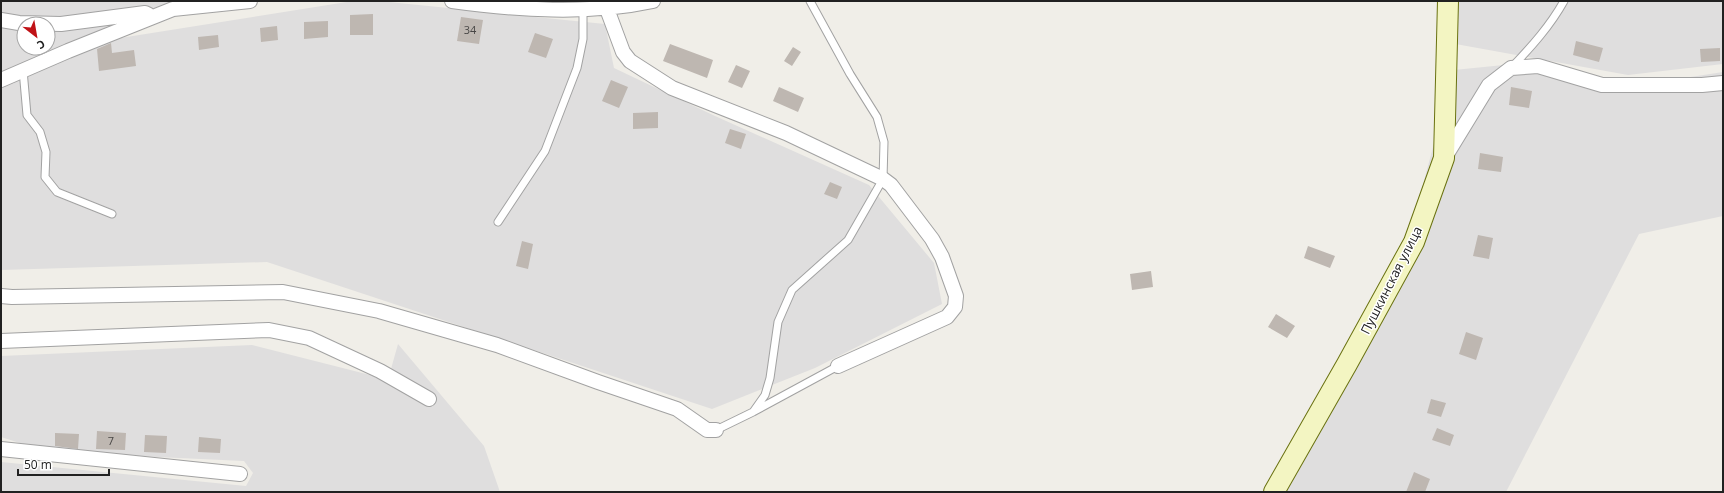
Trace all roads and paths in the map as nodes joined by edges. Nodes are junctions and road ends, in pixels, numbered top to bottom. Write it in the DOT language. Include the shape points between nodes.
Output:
graph roads {
  1 [pos="250,1"];
  2 [pos="452,1"];
  3 [pos="653,1"];
  4 [pos="810,1"];
  5 [pos="1448,1"];
  6 [pos="1564,1"];
  7 [pos="173,5"];
  8 [pos="583,9"];
  9 [pos="607,9"];
  10 [pos="151,18"];
  11 [pos="1,20"];
  12 [pos="1511,68"];
  13 [pos="23,70"];
  14 [pos="1,80"];
  15 [pos="1723,84"];
  16 [pos="1444,158"];
  17 [pos="883,178"];
  18 [pos="112,214"];
  19 [pos="498,222"];
  20 [pos="1,296"];
  21 [pos="1,341"];
  22 [pos="838,366"];
  23 [pos="429,399"];
  24 [pos="753,412"];
  25 [pos="716,430"];
  26 [pos="1,449"];
  27 [pos="240,474"];
  28 [pos="1274,492"];
  1 -- 7 [label="street"];
  2 -- 8 [label="street" via="490,6"];
  3 -- 9 [label="street"];
  4 -- 17 [label="lane" via="877,117 884,142"];
  5 -- 16 [label="main road, Пушкинская улица"];
  6 -- 12 [label="lane" via="1549,26"];
  7 -- 10 [label="street"];
  8 -- 9 [label="street"];
  8 -- 19 [label="lane" via="583,39 577,68 545,151"];
  9 -- 17 [label="street" via="623,52 630,61 672,88 786,133"];
  10 -- 11 [label="street" via="144,13 61,24"];
  10 -- 13 [label="street"];
  12 -- 15 [label="street" via="1538,66 1602,85"];
  12 -- 16 [label="street" via="1489,85"];
  13 -- 14 [label="street"];
  13 -- 18 [label="lane" via="27,114 40,132 46,152 44,177 57,192"];
  16 -- 28 [label="main road, Пушкинская улица" via="1414,242"];
  17 -- 22 [label="street" via="932,239 942,257 956,296 955,307 947,317"];
  17 -- 24 [label="lane" via="848,240 792,290 778,322 765,395"];
  20 -- 25 [label="street" via="283,292 379,311 497,345 677,409 707,430"];
  21 -- 23 [label="street" via="269,330 309,338 380,371"];
  22 -- 24 [label="lane"];
  24 -- 25 [label="lane"];
  26 -- 27 [label="street"];
}
